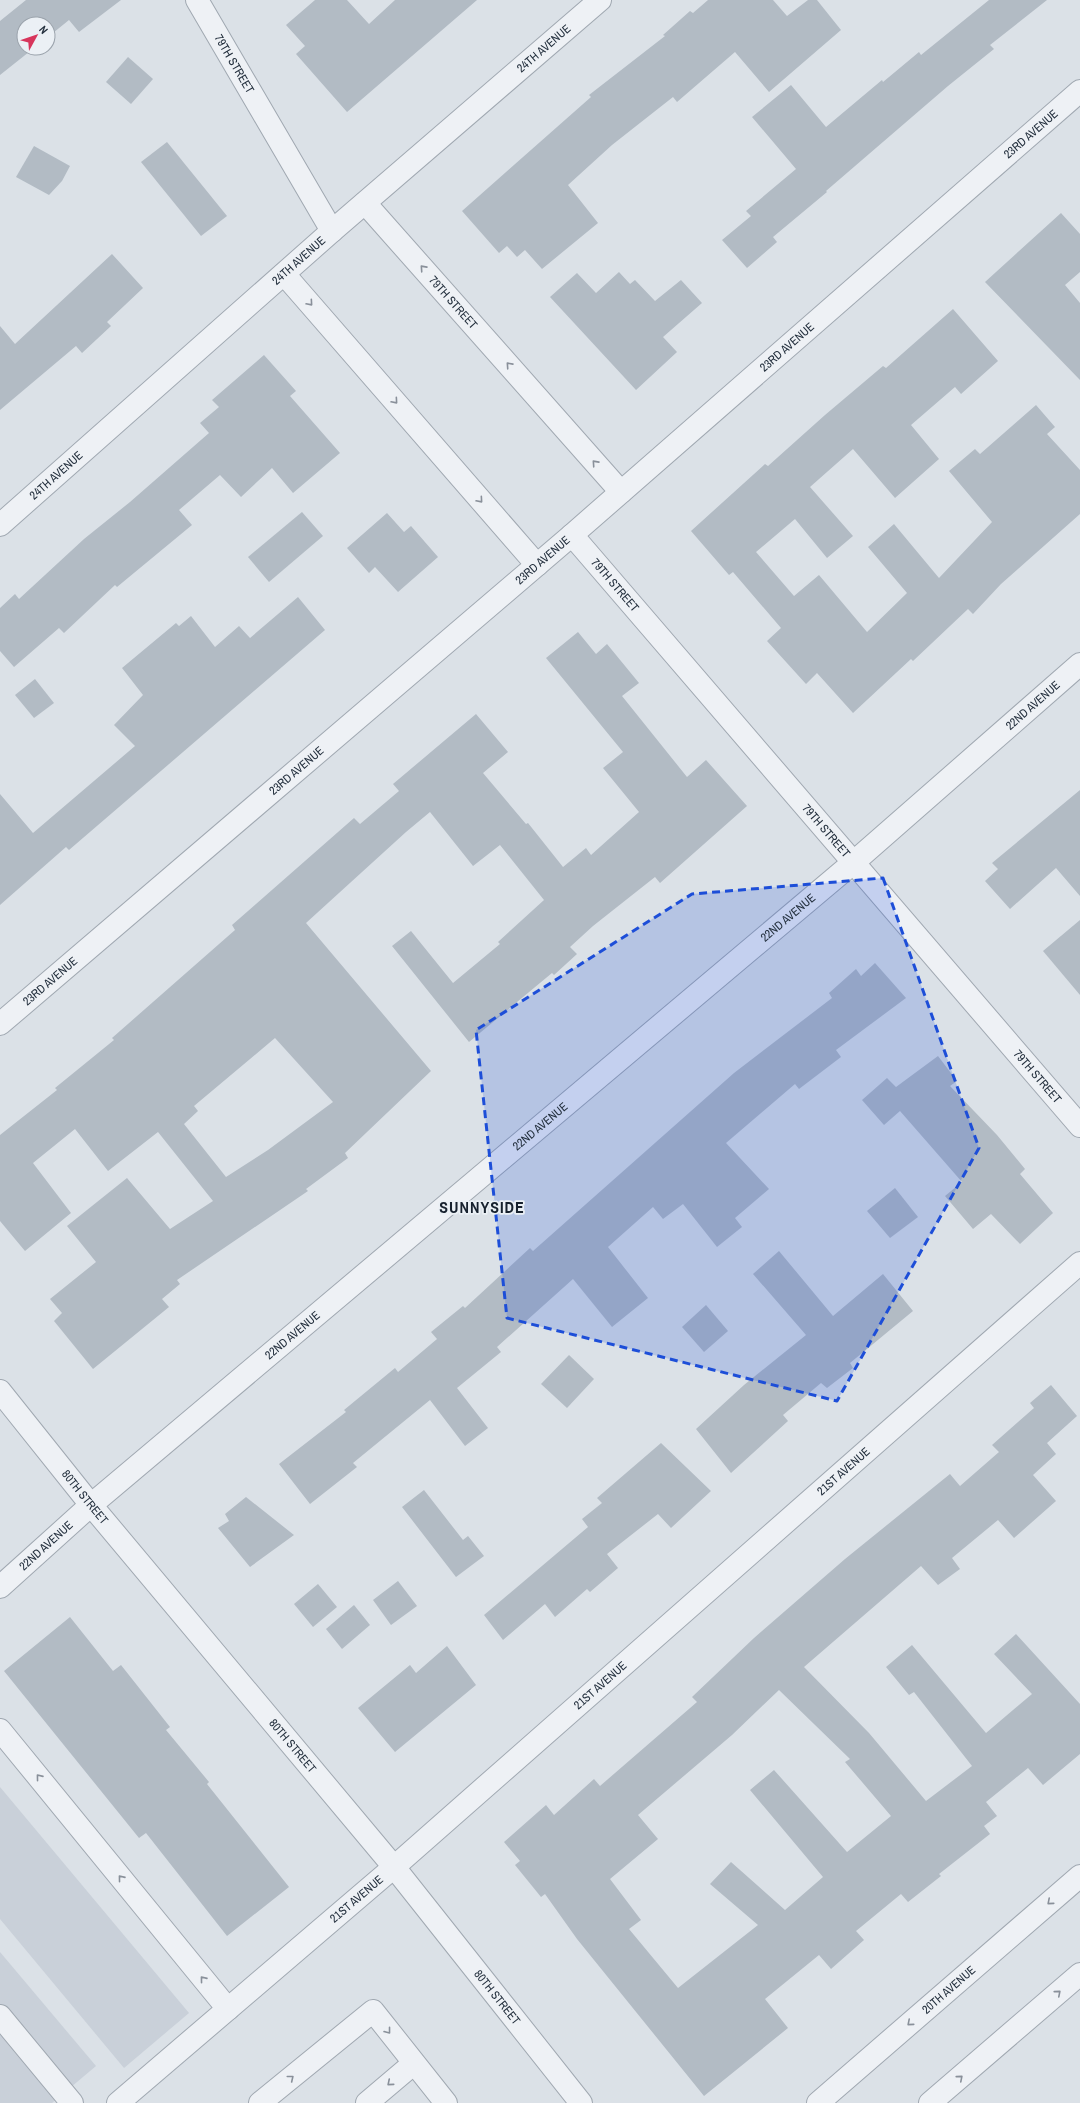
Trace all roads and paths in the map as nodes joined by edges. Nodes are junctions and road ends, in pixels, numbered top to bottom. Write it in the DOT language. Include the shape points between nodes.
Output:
graph roads {
  1 [pos="197,0"];
  2 [pos="600,0"];
  3 [pos="1080,91"];
  4 [pos="365,203"];
  5 [pos="332,232"];
  6 [pos="284,274"];
  7 [pos="621,492"];
  8 [pos="0,525"];
  9 [pos="572,535"];
  10 [pos="537,565"];
  11 [pos="1080,664"];
  12 [pos="854,862"];
  13 [pos="0,1024"];
  14 [pos="1080,1126"];
  15 [pos="1080,1263"];
  16 [pos="0,1391"];
  17 [pos="7,1414"];
  18 [pos="91,1505"];
  19 [pos="0,1587"];
  20 [pos="0,1730"];
  21 [pos="394,1867"];
  22 [pos="1080,1876"];
  23 [pos="1080,1974"];
  24 [pos="228,2009"];
  25 [pos="0,2016"];
  26 [pos="413,2064"];
  27 [pos="72,2103"];
  28 [pos="118,2103"];
  29 [pos="260,2103"];
  30 [pos="367,2103"];
  31 [pos="446,2103"];
  32 [pos="581,2103"];
  33 [pos="818,2103"];
  34 [pos="930,2103"];
  1 -- 5 [label="street, 79TH STREET"];
  2 -- 4 [label="street, 24TH AVENUE"];
  3 -- 7 [label="street, 23RD AVENUE"];
  4 -- 5 [label="street, 24TH AVENUE"];
  7 -- 4 [label="street, 79TH STREET, one-way"];
  5 -- 6 [label="street, 24TH AVENUE"];
  6 -- 8 [label="street, 24TH AVENUE"];
  6 -- 10 [label="street, one-way"];
  7 -- 9 [label="street, 23RD AVENUE"];
  9 -- 10 [label="street, 23RD AVENUE"];
  9 -- 12 [label="street, 79TH STREET"];
  10 -- 13 [label="street, 23RD AVENUE"];
  11 -- 12 [label="street, 22ND AVENUE"];
  12 -- 14 [label="street, 79TH STREET"];
  12 -- 18 [label="street, 22ND AVENUE"];
  15 -- 21 [label="street, 21ST AVENUE"];
  16 -- 17 [label="street, 80TH STREET"];
  17 -- 18 [label="street, 80TH STREET"];
  18 -- 19 [label="street, 22ND AVENUE"];
  18 -- 21 [label="street, 80TH STREET"];
  24 -- 20 [label="street, one-way"];
  21 -- 24 [label="street, 21ST AVENUE"];
  21 -- 32 [label="street, 80TH STREET"];
  22 -- 33 [label="street, 20TH AVENUE, one-way"];
  34 -- 23 [label="street, one-way"];
  24 -- 28 [label="street, 21ST AVENUE"];
  25 -- 27 [label="street"];
  29 -- 26 [label="street, one-way" via="373,2012"];
  26 -- 30 [label="street, one-way"];
  26 -- 31 [label="street"];
}
